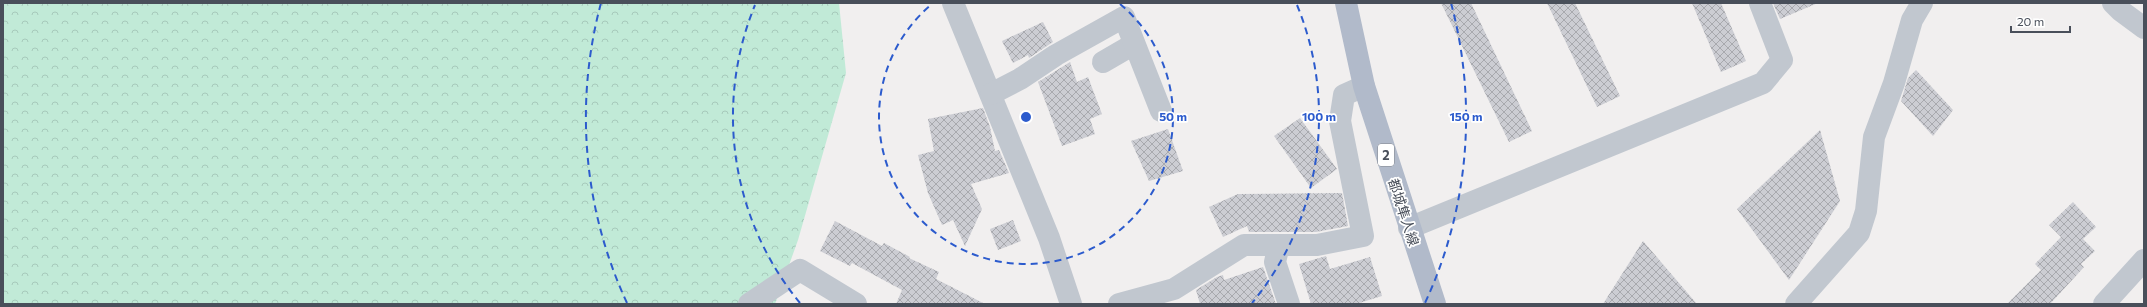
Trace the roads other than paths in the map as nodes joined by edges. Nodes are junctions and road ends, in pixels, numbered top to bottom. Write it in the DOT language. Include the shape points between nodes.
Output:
graph roads {
  1 [pos="953,3"];
  2 [pos="1346,3"];
  3 [pos="1760,3"];
  4 [pos="1922,3"];
  5 [pos="2113,3"];
  6 [pos="2144,28"];
  7 [pos="1134,44"];
  8 [pos="1103,62"];
  9 [pos="1364,86"];
  10 [pos="991,94"];
  11 [pos="1161,111"];
  12 [pos="1409,228"];
  13 [pos="1280,245"];
  14 [pos="2144,260"];
  15 [pos="749,304"];
  16 [pos="856,304"];
  17 [pos="1071,304"];
  18 [pos="1119,304"];
  19 [pos="1289,304"];
  20 [pos="1435,304"];
  21 [pos="1796,304"];
  22 [pos="2104,304"];
  1 -- 10 [label="street"];
  2 -- 9 [label="main road, 都城隼人線 / 2"];
  3 -- 12 [label="street" via="1782,60 1763,83"];
  4 -- 21 [label="street" via="1912,20 1894,83 1874,137 1866,211 1860,233"];
  5 -- 6 [label="street"];
  7 -- 8 [label="street"];
  7 -- 10 [label="street" via="1124,17"];
  7 -- 11 [label="street"];
  9 -- 12 [label="main road, 都城隼人線 / 2"];
  9 -- 13 [label="street" via="1344,95 1340,121 1363,236 1317,245"];
  10 -- 17 [label="street" via="1049,238"];
  12 -- 20 [label="main road, 都城隼人線 / 2"];
  13 -- 18 [label="street" via="1244,245 1174,289"];
  13 -- 19 [label="street" via="1275,262"];
  14 -- 22 [label="street"];
  15 -- 16 [label="street" via="800,270"];
}
